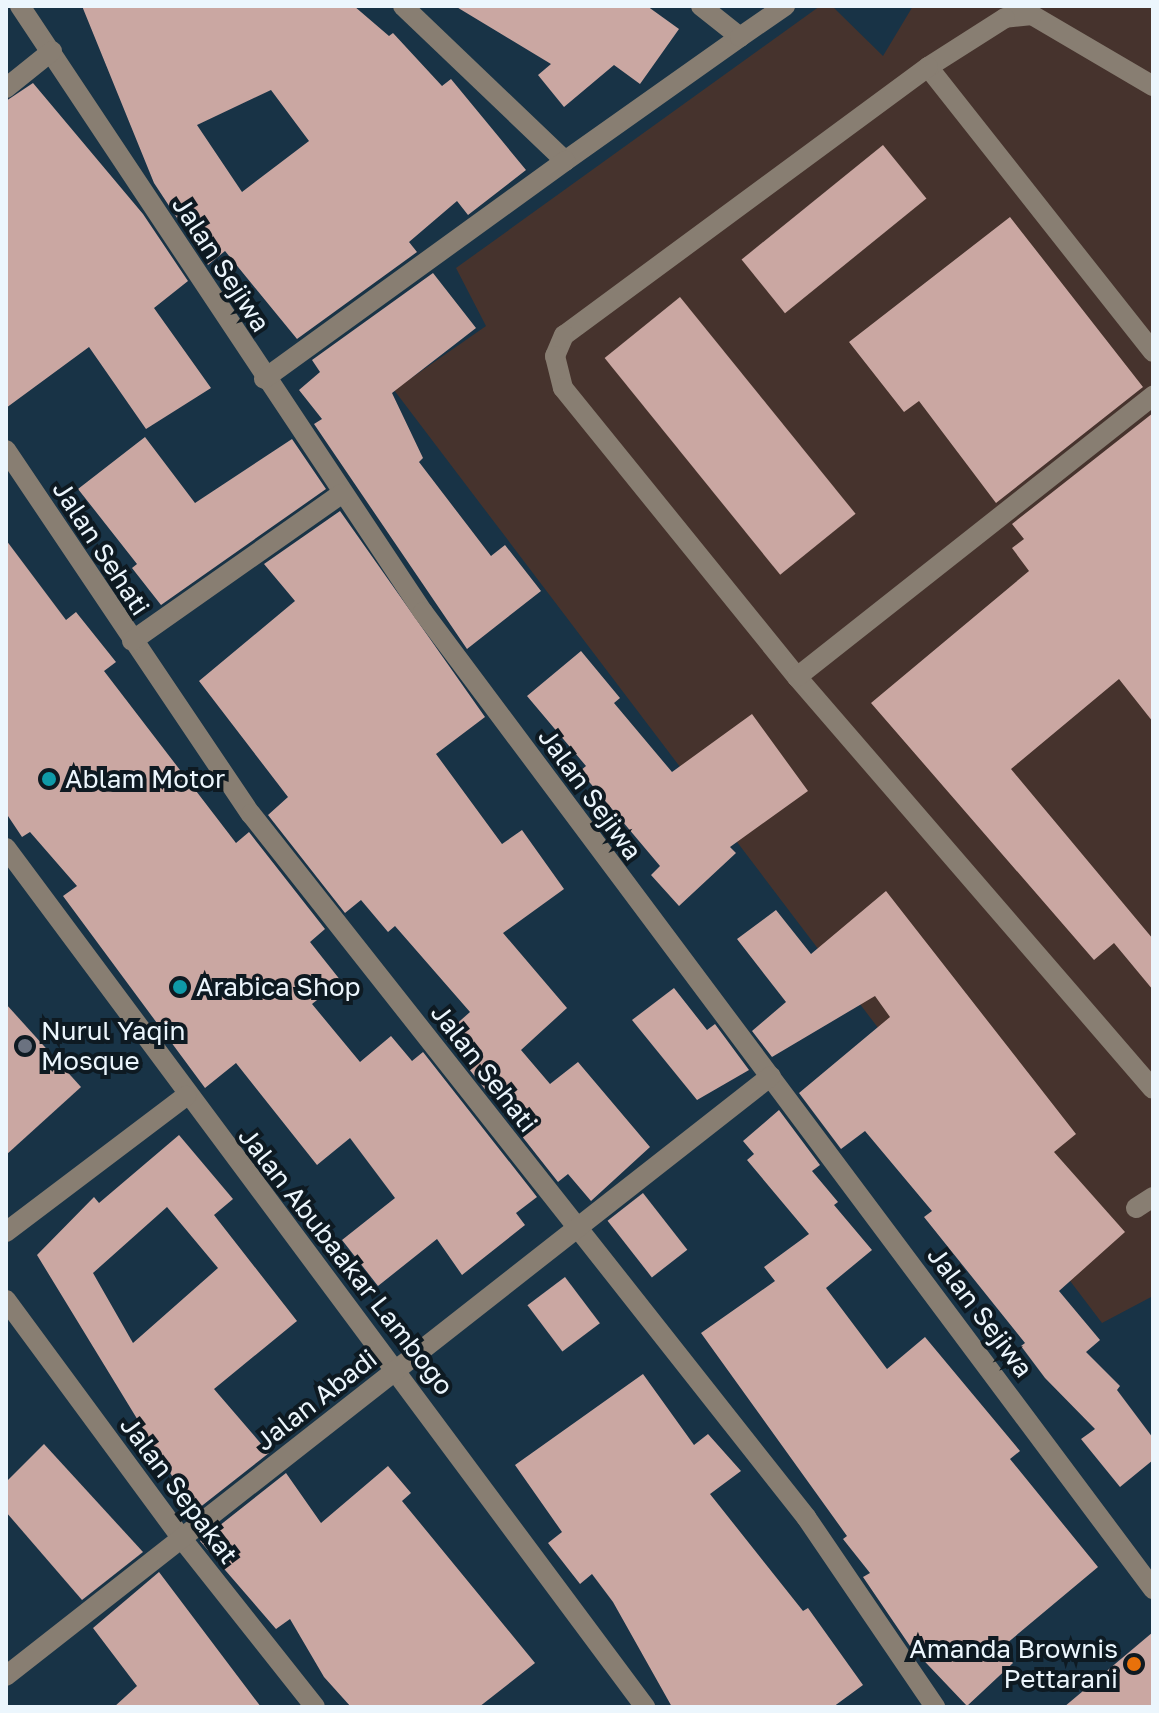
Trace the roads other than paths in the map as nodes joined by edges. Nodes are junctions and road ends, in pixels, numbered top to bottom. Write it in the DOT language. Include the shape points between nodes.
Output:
graph roads {
  1 [pos="20,6"];
  2 [pos="403,6"];
  3 [pos="701,6"];
  4 [pos="785,6"];
  5 [pos="740,37"];
  6 [pos="52,51"];
  7 [pos="928,67"];
  8 [pos="1153,86"];
  9 [pos="6,88"];
  10 [pos="565,161"];
  11 [pos="1153,352"];
  12 [pos="264,379"];
  13 [pos="1153,396"];
  14 [pos="6,450"];
  15 [pos="341,494"];
  16 [pos="132,641"];
  17 [pos="797,677"];
  18 [pos="6,848"];
  19 [pos="771,1076"];
  20 [pos="1153,1089"];
  21 [pos="186,1096"];
  22 [pos="577,1228"];
  23 [pos="6,1232"];
  24 [pos="6,1300"];
  25 [pos="397,1368"];
  26 [pos="182,1539"];
  27 [pos="1153,1589"];
  28 [pos="6,1676"];
  29 [pos="315,1707"];
  30 [pos="645,1707"];
  31 [pos="935,1707"];
  1 -- 6 [label="street, Jalan Sejiwa"];
  2 -- 10 [label="street"];
  3 -- 5 [label="street"];
  4 -- 5 [label="street"];
  5 -- 10 [label="street"];
  6 -- 9 [label="street"];
  6 -- 12 [label="street, Jalan Sejiwa"];
  7 -- 8 [label="street" via="1005,18 1021,14 1044,21"];
  7 -- 11 [label="street"];
  7 -- 17 [label="street" via="558,344 557,371 563,388"];
  10 -- 12 [label="street"];
  12 -- 15 [label="street, Jalan Sejiwa"];
  13 -- 17 [label="street"];
  14 -- 16 [label="street, Jalan Sehati"];
  15 -- 16 [label="street"];
  15 -- 19 [label="street, Jalan Sejiwa" via="664,938"];
  16 -- 22 [label="street, Jalan Sehati" via="301,880"];
  17 -- 20 [label="street"];
  18 -- 21 [label="street, Jalan Abubaakar Lambogo"];
  19 -- 22 [label="street, Jalan Abadi"];
  19 -- 27 [label="street, Jalan Sejiwa"];
  21 -- 23 [label="street"];
  21 -- 25 [label="street, Jalan Abubaakar Lambogo"];
  22 -- 25 [label="street, Jalan Abadi"];
  22 -- 31 [label="street, Jalan Sehati" via="806,1517"];
  24 -- 26 [label="street, Jalan Sepakat"];
  25 -- 26 [label="street, Jalan Abadi"];
  25 -- 30 [label="street, Jalan Abubaakar Lambogo"];
  26 -- 28 [label="street, Jalan Abadi"];
  26 -- 29 [label="street, Jalan Sepakat"];
}
